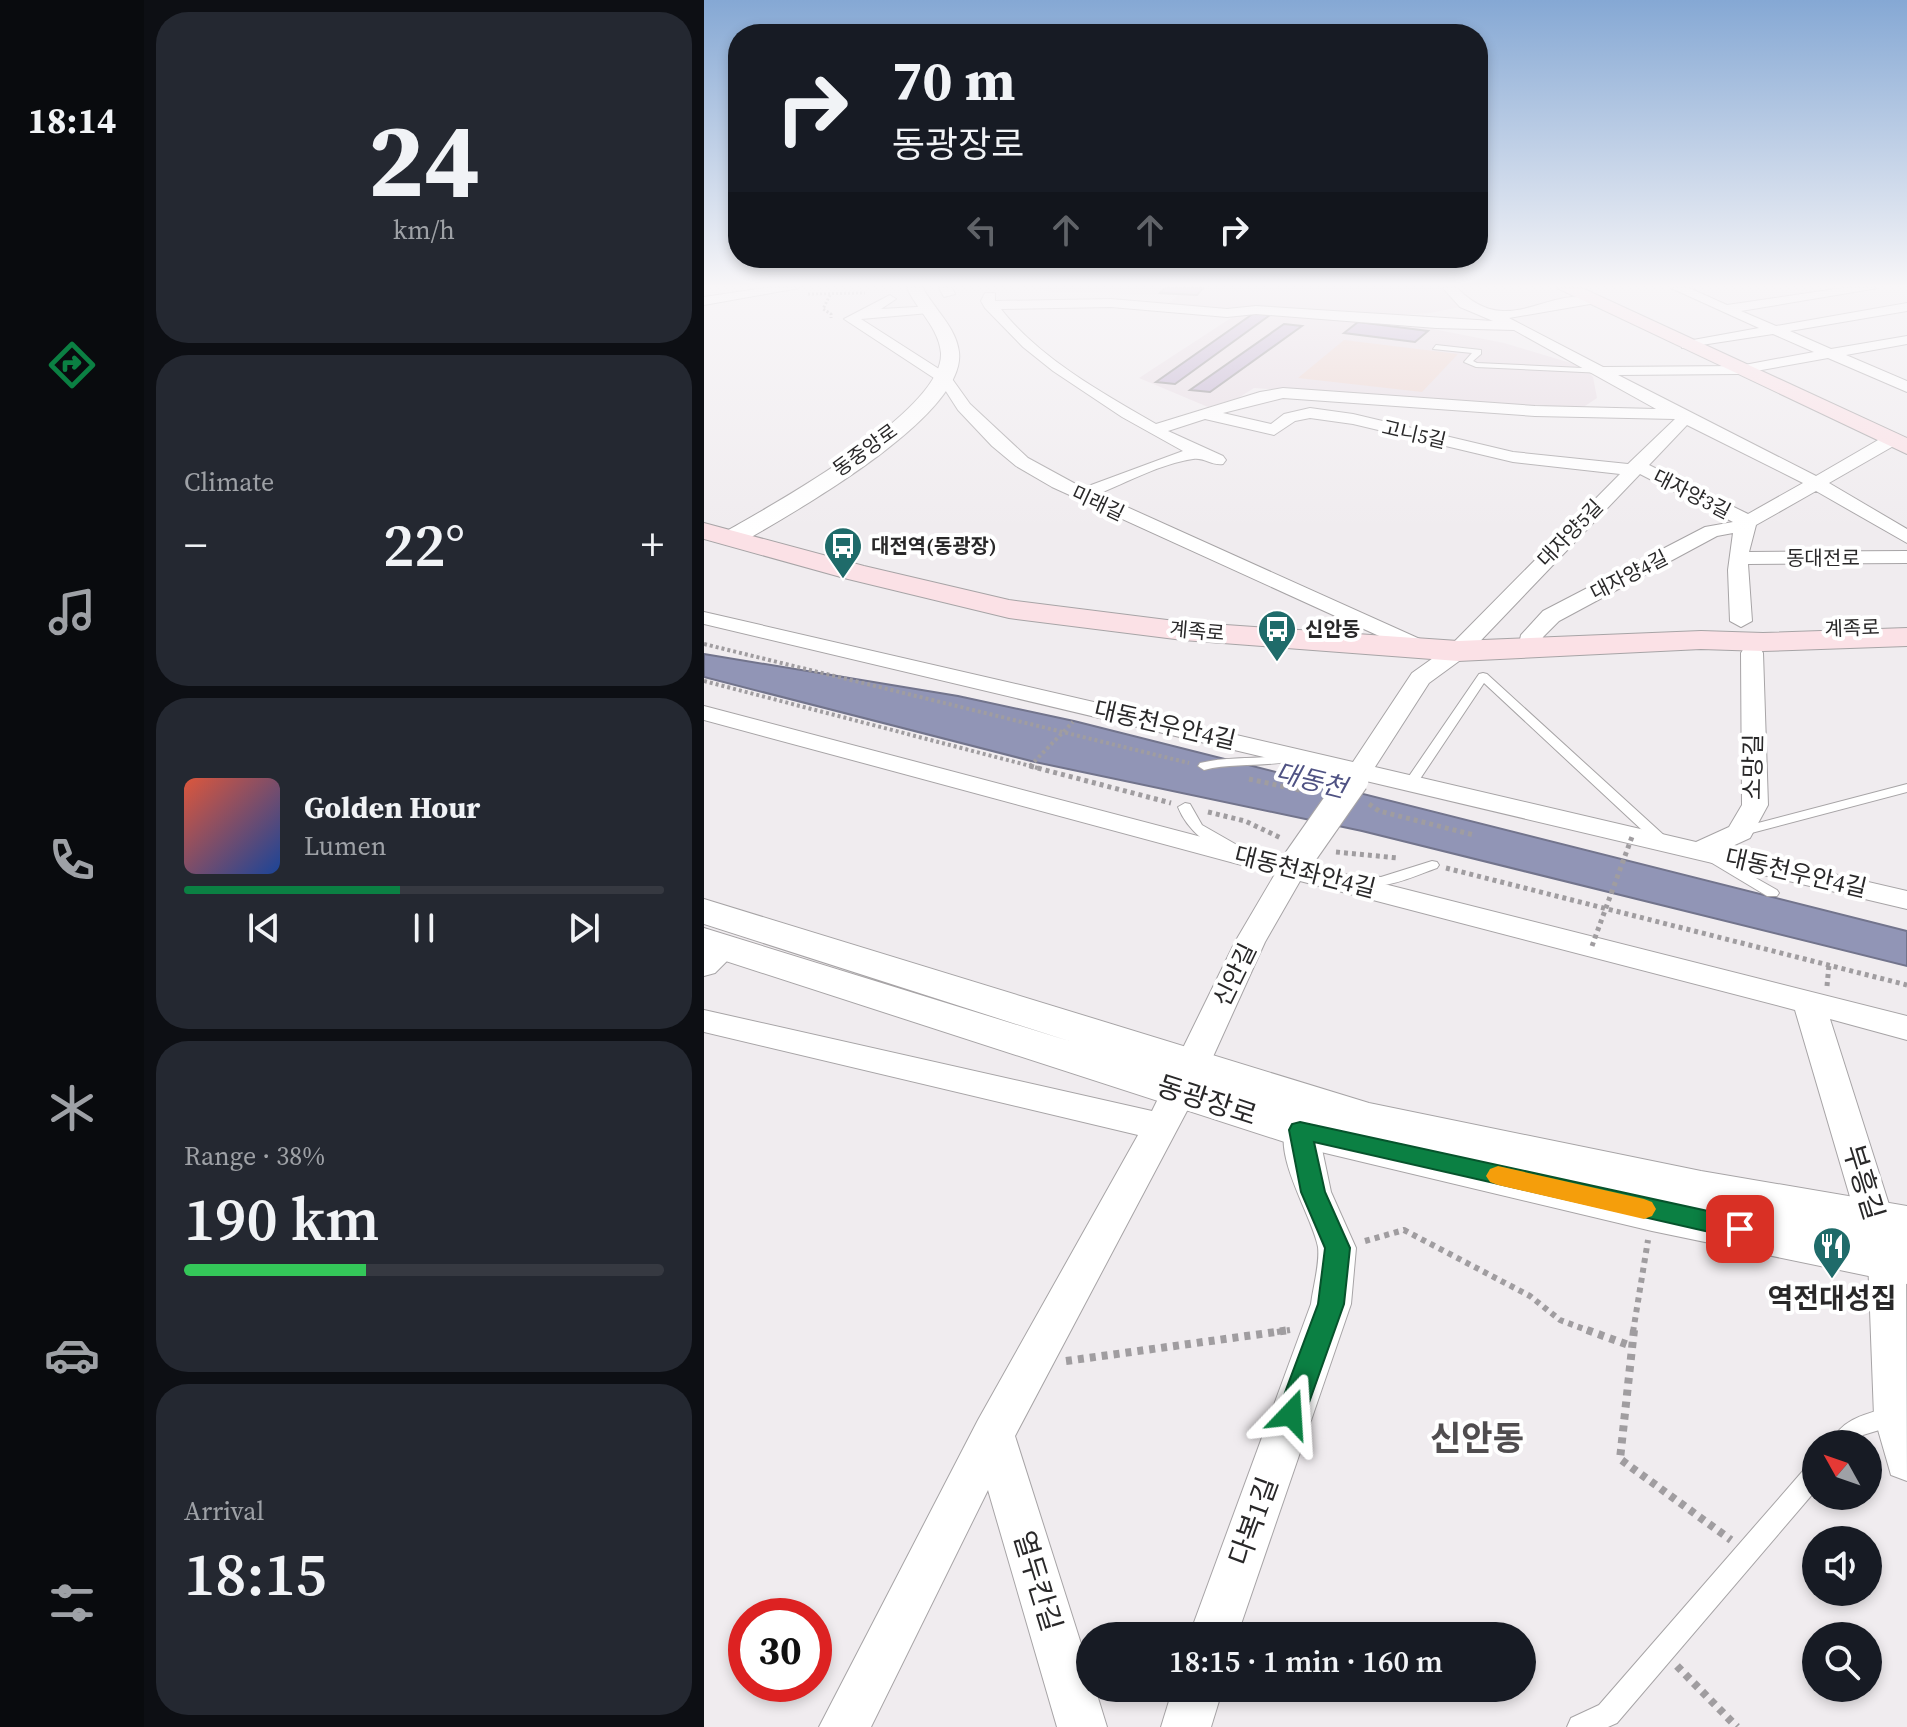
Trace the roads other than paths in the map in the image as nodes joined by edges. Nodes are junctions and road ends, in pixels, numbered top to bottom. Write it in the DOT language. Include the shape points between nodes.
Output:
graph roads {
  1 [pos="928,369"];
  2 [pos="947,369"];
  3 [pos="1061,369"];
  4 [pos="1552,369"];
  5 [pos="1598,369"];
  6 [pos="1736,369"];
  7 [pos="1746,369"];
  8 [pos="1864,369"];
  9 [pos="1904,369"];
  10 [pos="1739,370"];
  11 [pos="1603,371"];
  12 [pos="1876,374"];
  13 [pos="945,379"];
  14 [pos="1907,387"];
  15 [pos="1612,413"];
  16 [pos="1203,414"];
  17 [pos="1681,416"];
  18 [pos="1156,429"];
  19 [pos="1902,437"];
  20 [pos="1638,445"];
  21 [pos="1196,453"];
  22 [pos="1217,460"];
  23 [pos="1814,482"];
  24 [pos="1080,495"];
  25 [pos="1747,524"];
  26 [pos="718,534"];
  27 [pos="1907,537"];
  28 [pos="704,553"];
  29 [pos="1907,557"];
  30 [pos="1740,558"];
  31 [pos="1907,616"];
  32 [pos="1741,621"];
  33 [pos="707,626"];
  34 [pos="1907,626"];
  35 [pos="1907,637"];
  36 [pos="1701,640"];
  37 [pos="1423,649"];
  38 [pos="1529,649"];
  39 [pos="1458,651"];
  40 [pos="1907,651"];
  41 [pos="1752,653"];
  42 [pos="704,713"];
  43 [pos="1298,756"];
  44 [pos="1204,766"];
  45 [pos="1411,782"];
  46 [pos="1359,784"];
  47 [pos="1907,788"];
  48 [pos="1185,807"];
  49 [pos="1740,832"];
  50 [pos="1662,841"];
  51 [pos="1702,851"];
  52 [pos="1291,857"];
  53 [pos="1246,858"];
  54 [pos="1432,865"];
  55 [pos="1772,893"];
  56 [pos="1907,900"];
  57 [pos="710,936"];
  58 [pos="1819,993"];
  59 [pos="704,1021"];
  60 [pos="1907,1028"];
  61 [pos="1178,1094"];
  62 [pos="1300,1130"];
  63 [pos="1894,1241"];
  64 [pos="1895,1416"];
  65 [pos="1853,1430"];
  66 [pos="993,1434"];
  67 [pos="1907,1460"];
  68 [pos="1802,1489"];
  69 [pos="1218,1622"];
  70 [pos="1194,1702"];
  71 [pos="844,1727"];
  72 [pos="1082,1727"];
  73 [pos="1186,1727"];
  74 [pos="1580,1727"];
  1 -- 13 [label="street, 미래길"];
  2 -- 13 [label="street"];
  3 -- 18 [label="street"];
  4 -- 11 [label="lane"];
  5 -- 11 [label="street"];
  6 -- 10 [label="main road"];
  7 -- 10 [label="street"];
  8 -- 12 [label="street"];
  9 -- 12 [label="street"];
  10 -- 11 [label="street"];
  10 -- 19 [label="main road" via="1871,430"];
  11 -- 15 [label="street"];
  11 -- 17 [label="street"];
  12 -- 14 [label="street"];
  13 -- 24 [label="street, 미래길" via="998,442"];
  13 -- 26 [label="street, 동중앙로" via="929,401 880,442"];
  15 -- 16 [label="street" via="1283,393"];
  15 -- 20 [label="street"];
  16 -- 18 [label="street"];
  16 -- 20 [label="street, 고니5길" via="1274,430 1290,417 1310,413 1513,457"];
  17 -- 20 [label="street, 대자양5길"];
  17 -- 20 [label="street"];
  17 -- 23 [label="street"];
  18 -- 21 [label="street"];
  19 -- 23 [label="street"];
  20 -- 25 [label="street, 대자양3길"];
  20 -- 39 [label="street, 대자양5길"];
  21 -- 22 [label="street"];
  21 -- 24 [label="street"];
  23 -- 25 [label="street"];
  23 -- 27 [label="street"];
  24 -- 37 [label="street, 미래길"];
  25 -- 30 [label="street"];
  25 -- 38 [label="street, 대자양4길" via="1712,531 1551,616 1532,635"];
  26 -- 28 [label="main road"];
  26 -- 37 [label="main road, 계족로" via="1009,609 1183,631"];
  29 -- 30 [label="street, 동대전로"];
  30 -- 32 [label="street"];
  31 -- 32 [label="main road"];
  32 -- 36 [label="main road"];
  33 -- 43 [label="street, 대동천우안4길"];
  34 -- 36 [label="main road, 계족로" via="1758,632"];
  35 -- 36 [label="main road, 계족로"];
  36 -- 38 [label="main road, 계족로"];
  36 -- 41 [label="main road"];
  37 -- 39 [label="main road, 계족로"];
  38 -- 39 [label="main road, 계족로"];
  39 -- 46 [label="street" via="1420,678"];
  40 -- 41 [label="main road"];
  41 -- 49 [label="street, 소망길" via="1755,805"];
  42 -- 53 [label="street, 대동천좌안4길"];
  43 -- 44 [label="lane" via="1276,763 1238,759"];
  43 -- 46 [label="street, 대동천우안4길"];
  45 -- 46 [label="street, 대동천우안4길"];
  45 -- 50 [label="street, 대동천우안4길"];
  45 -- 50 [label="lane" via="1483,676"];
  46 -- 52 [label="street, 신안길, bridge"];
  47 -- 49 [label="lane"];
  48 -- 53 [label="lane" via="1199,832"];
  49 -- 51 [label="street, 소망길"];
  50 -- 51 [label="street, 대동천우안4길"];
  51 -- 55 [label="lane"];
  51 -- 56 [label="street, 대동천우안4길"];
  52 -- 53 [label="street, 대동천좌안4길"];
  52 -- 54 [label="lane" via="1382,882"];
  52 -- 58 [label="street, 대동천좌안4길" via="1592,946"];
  52 -- 61 [label="street, 신안길"];
  57 -- 61 [label="street, 동광장로"];
  58 -- 60 [label="street, 대동천좌안4길"];
  58 -- 63 [label="street, 부흥길"];
  59 -- 61 [label="street"];
  61 -- 62 [label="street, 동광장로"];
  61 -- 63 [label="street, 동광장로" via="1369,1120 1701,1190"];
  61 -- 66 [label="street, 신안길"];
  62 -- 63 [label="street, 동광장로" via="1652,1211"];
  62 -- 69 [label="street, 다복1길" via="1313,1192 1337,1248 1331,1304"];
  63 -- 64 [label="street, 부흥길"];
  64 -- 65 [label="lane"];
  64 -- 67 [label="street, 부흥길"];
  66 -- 71 [label="street, 신안길"];
  66 -- 72 [label="street, 열두칸길"];
  68 -- 74 [label="lane" via="1608,1714"];
  70 -- 73 [label="street"];
}
